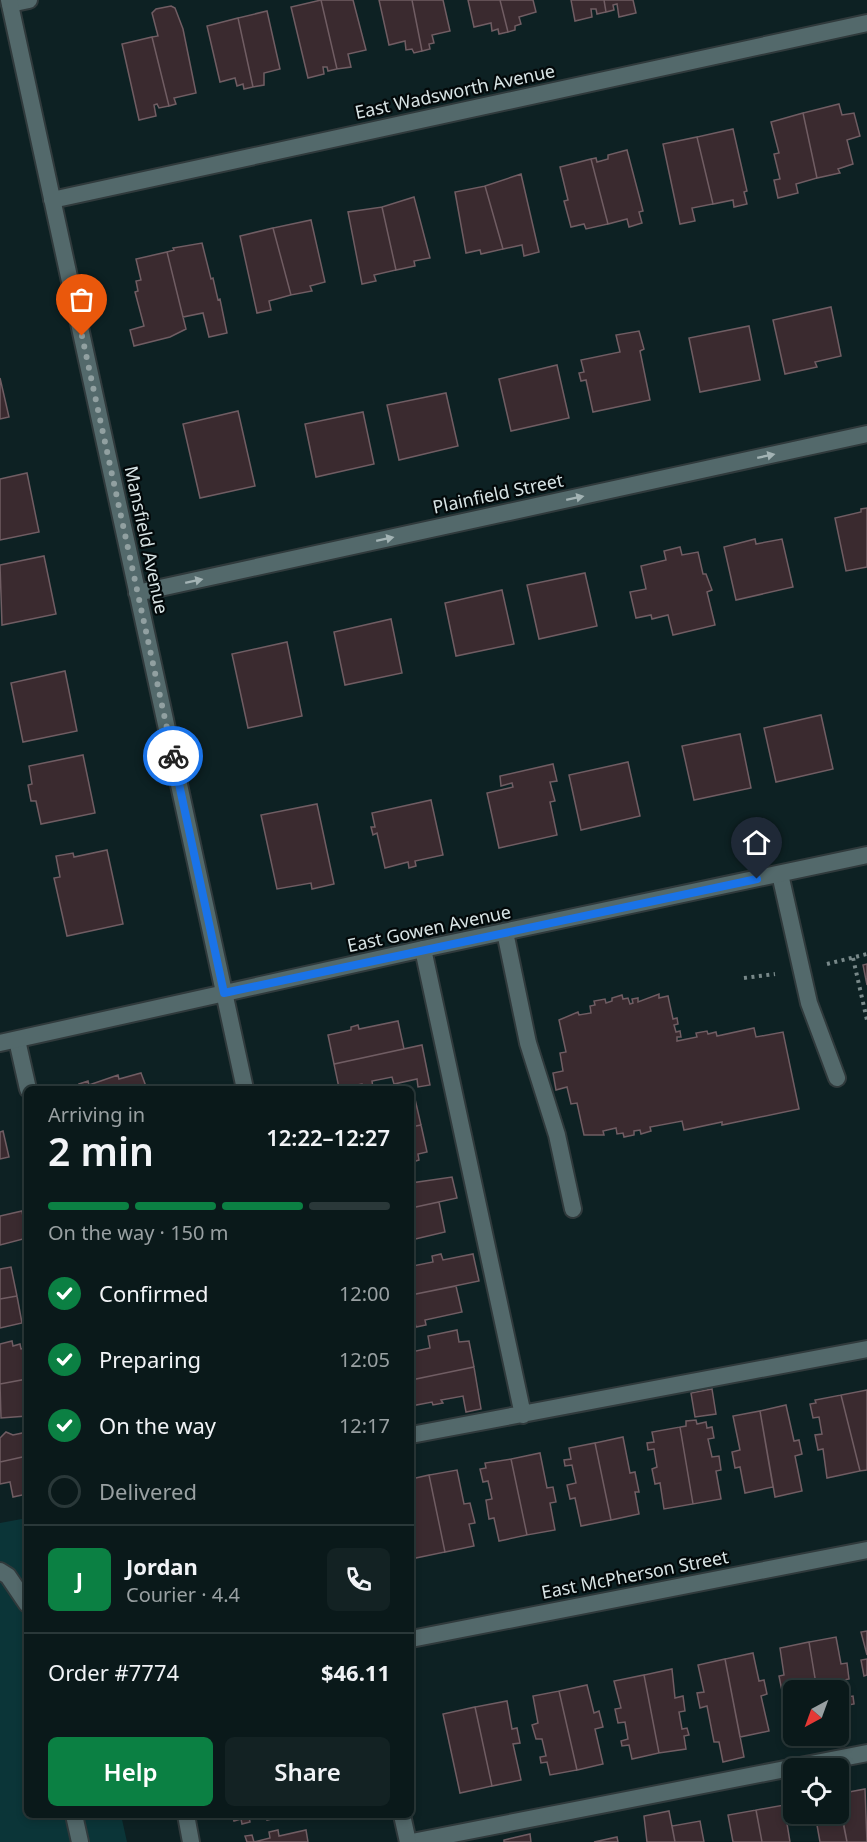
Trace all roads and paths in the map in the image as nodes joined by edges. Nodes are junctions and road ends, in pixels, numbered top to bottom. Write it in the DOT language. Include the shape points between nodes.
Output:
graph roads {
  1 [pos="29,0"];
  2 [pos="10,2"];
  3 [pos="867,23"];
  4 [pos="51,200"];
  5 [pos="867,434"];
  6 [pos="137,593"];
  7 [pos="867,855"];
  8 [pos="780,874"];
  9 [pos="505,932"];
  10 [pos="423,949"];
  11 [pos="867,954"];
  12 [pos="853,958"];
  13 [pos="819,965"];
  14 [pos="781,974"];
  15 [pos="744,978"];
  16 [pos="224,993"];
  17 [pos="867,1020"];
  18 [pos="17,1040"];
  19 [pos="0,1043"];
  20 [pos="837,1078"];
  21 [pos="27,1086"];
  22 [pos="243,1086"];
  23 [pos="573,1209"];
  24 [pos="867,1349"];
  25 [pos="523,1415"];
  26 [pos="414,1434"];
  27 [pos="867,1550"];
  28 [pos="0,1571"];
  29 [pos="24,1599"];
  30 [pos="414,1638"];
  31 [pos="867,1753"];
  32 [pos="75,1818"];
  33 [pos="187,1818"];
  34 [pos="403,1818"];
  35 [pos="80,1842"];
  36 [pos="191,1842"];
  37 [pos="408,1842"];
  38 [pos="412,1842"];
  1 -- 2 [label="street"];
  2 -- 4 [label="street, Mansfield Avenue"];
  3 -- 4 [label="street, East Wadsworth Avenue"];
  4 -- 6 [label="street, Mansfield Avenue"];
  6 -- 5 [label="street, Plainfield Street, one-way"];
  6 -- 16 [label="street, Mansfield Avenue"];
  7 -- 8 [label="street, East Gowen Avenue"];
  8 -- 9 [label="street, East Gowen Avenue"];
  8 -- 20 [label="street" via="809,1003"];
  9 -- 10 [label="street, East Gowen Avenue"];
  9 -- 23 [label="street" via="528,1043 557,1135"];
  10 -- 16 [label="street, East Gowen Avenue"];
  10 -- 25 [label="street"];
  11 -- 12 [label="path"];
  12 -- 13 [label="path"];
  12 -- 17 [label="path"];
  14 -- 15 [label="path"];
  16 -- 18 [label="street, East Gowen Avenue"];
  16 -- 22 [label="street, Mansfield Avenue"];
  18 -- 19 [label="street, East Gowen Avenue"];
  18 -- 21 [label="street"];
  24 -- 25 [label="street"];
  25 -- 26 [label="street"];
  27 -- 30 [label="street, East McPherson Street"];
  28 -- 29 [label="street" via="8,1575"];
  31 -- 38 [label="street"];
  32 -- 35 [label="street"];
  33 -- 36 [label="street"];
  34 -- 37 [label="street"];
}
